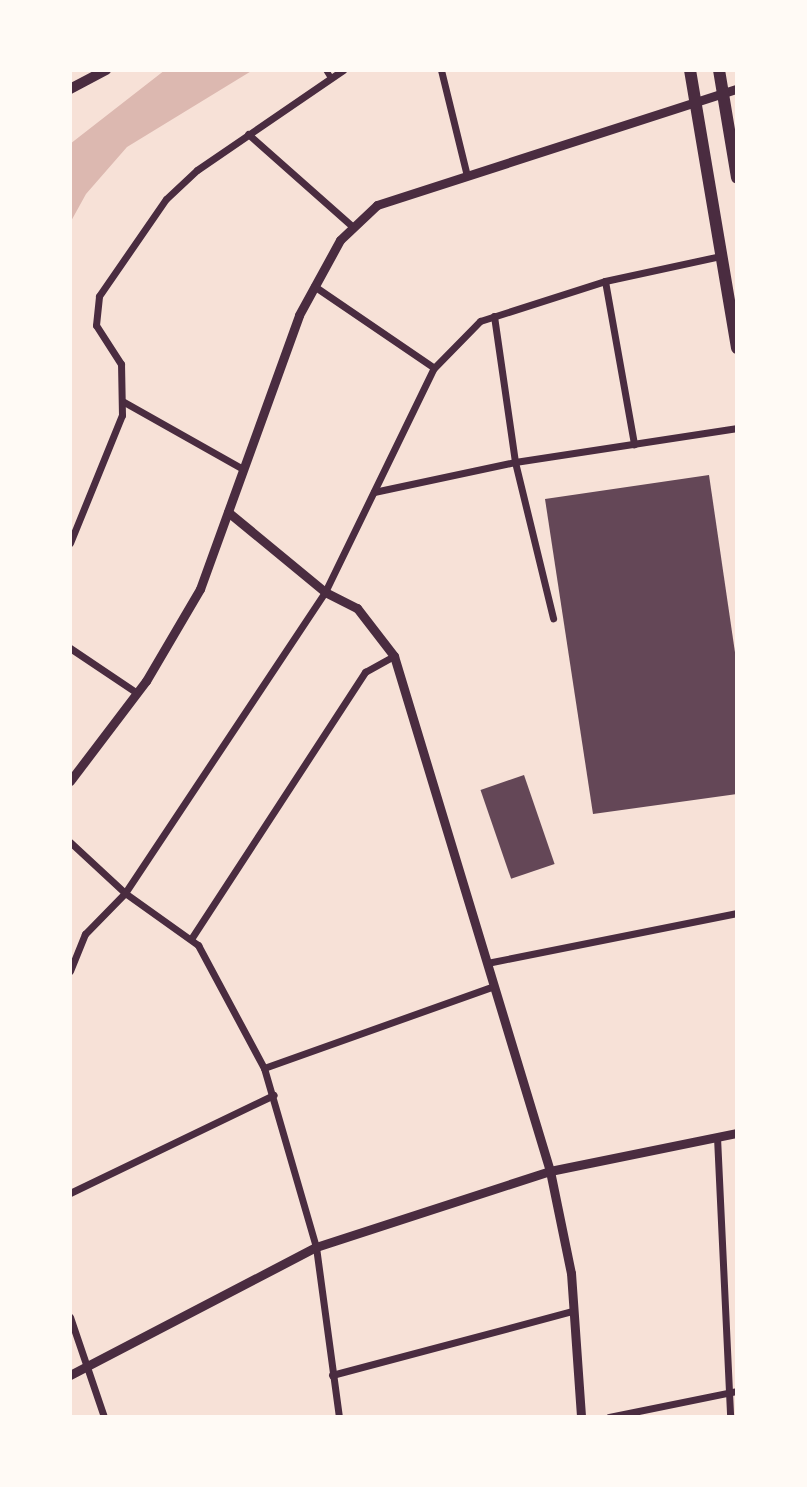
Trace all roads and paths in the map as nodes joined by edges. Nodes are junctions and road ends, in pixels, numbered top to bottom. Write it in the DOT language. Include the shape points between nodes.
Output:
graph roads {
  1 [pos="106,70"];
  2 [pos="326,70"];
  3 [pos="343,70"];
  4 [pos="441,70"];
  5 [pos="690,70"];
  6 [pos="719,70"];
  7 [pos="331,78"];
  8 [pos="70,89"];
  9 [pos="737,89"];
  10 [pos="722,93"];
  11 [pos="697,104"];
  12 [pos="248,134"];
  13 [pos="467,176"];
  14 [pos="737,178"];
  15 [pos="353,227"];
  16 [pos="721,256"];
  17 [pos="605,281"];
  18 [pos="314,286"];
  19 [pos="494,316"];
  20 [pos="737,348"];
  21 [pos="434,368"];
  22 [pos="124,402"];
  23 [pos="737,428"];
  24 [pos="634,444"];
  25 [pos="515,462"];
  26 [pos="243,469"];
  27 [pos="374,492"];
  28 [pos="228,512"];
  29 [pos="70,543"];
  30 [pos="325,592"];
  31 [pos="553,618"];
  32 [pos="70,648"];
  33 [pos="394,656"];
  34 [pos="137,693"];
  35 [pos="70,781"];
  36 [pos="70,842"];
  37 [pos="125,893"];
  38 [pos="737,913"];
  39 [pos="191,939"];
  40 [pos="487,963"];
  41 [pos="70,971"];
  42 [pos="494,986"];
  43 [pos="264,1068"];
  44 [pos="274,1095"];
  45 [pos="737,1133"];
  46 [pos="717,1137"];
  47 [pos="550,1171"];
  48 [pos="70,1193"];
  49 [pos="316,1247"];
  50 [pos="572,1311"];
  51 [pos="70,1317"];
  52 [pos="84,1367"];
  53 [pos="70,1375"];
  54 [pos="332,1375"];
  55 [pos="733,1391"];
  56 [pos="104,1417"];
  57 [pos="339,1417"];
  58 [pos="581,1417"];
  59 [pos="609,1417"];
  60 [pos="730,1417"];
  1 -- 8 [label="main road"];
  2 -- 7 [label="street"];
  3 -- 7 [label="street"];
  4 -- 13 [label="street"];
  5 -- 11 [label="main road"];
  6 -- 10 [label="main road"];
  7 -- 12 [label="street"];
  9 -- 10 [label="street"];
  10 -- 11 [label="street"];
  10 -- 14 [label="main road"];
  11 -- 13 [label="street"];
  11 -- 16 [label="main road"];
  12 -- 15 [label="street"];
  12 -- 22 [label="street" via="166,199 99,296 96,325 121,364"];
  13 -- 15 [label="street" via="377,205"];
  15 -- 18 [label="street"];
  16 -- 17 [label="street"];
  16 -- 20 [label="main road"];
  17 -- 19 [label="street"];
  17 -- 24 [label="street"];
  18 -- 21 [label="street"];
  18 -- 26 [label="street"];
  19 -- 21 [label="street" via="480,321"];
  19 -- 25 [label="street"];
  21 -- 27 [label="street"];
  22 -- 26 [label="street"];
  22 -- 29 [label="street"];
  23 -- 24 [label="street"];
  24 -- 25 [label="street"];
  25 -- 27 [label="street"];
  25 -- 31 [label="street"];
  26 -- 28 [label="street"];
  27 -- 30 [label="street"];
  28 -- 30 [label="street"];
  28 -- 34 [label="street" via="200,589"];
  30 -- 33 [label="street" via="357,608"];
  30 -- 37 [label="street"];
  32 -- 34 [label="street"];
  33 -- 39 [label="street" via="365,672"];
  33 -- 40 [label="street"];
  34 -- 35 [label="street"];
  36 -- 37 [label="street"];
  37 -- 39 [label="street"];
  37 -- 41 [label="street" via="85,934"];
  38 -- 40 [label="street"];
  39 -- 43 [label="street" via="231,1000"];
  40 -- 42 [label="street"];
  42 -- 43 [label="street"];
  42 -- 47 [label="street"];
  43 -- 44 [label="street"];
  44 -- 48 [label="street"];
  44 -- 49 [label="street"];
  45 -- 46 [label="street"];
  46 -- 47 [label="street"];
  46 -- 55 [label="street"];
  47 -- 49 [label="street"];
  47 -- 50 [label="street" via="571,1273"];
  49 -- 52 [label="street"];
  49 -- 54 [label="street"];
  50 -- 54 [label="street"];
  50 -- 58 [label="street"];
  51 -- 52 [label="street"];
  52 -- 53 [label="street"];
  52 -- 56 [label="street"];
  54 -- 57 [label="street"];
  55 -- 59 [label="street"];
  55 -- 60 [label="street"];
}
